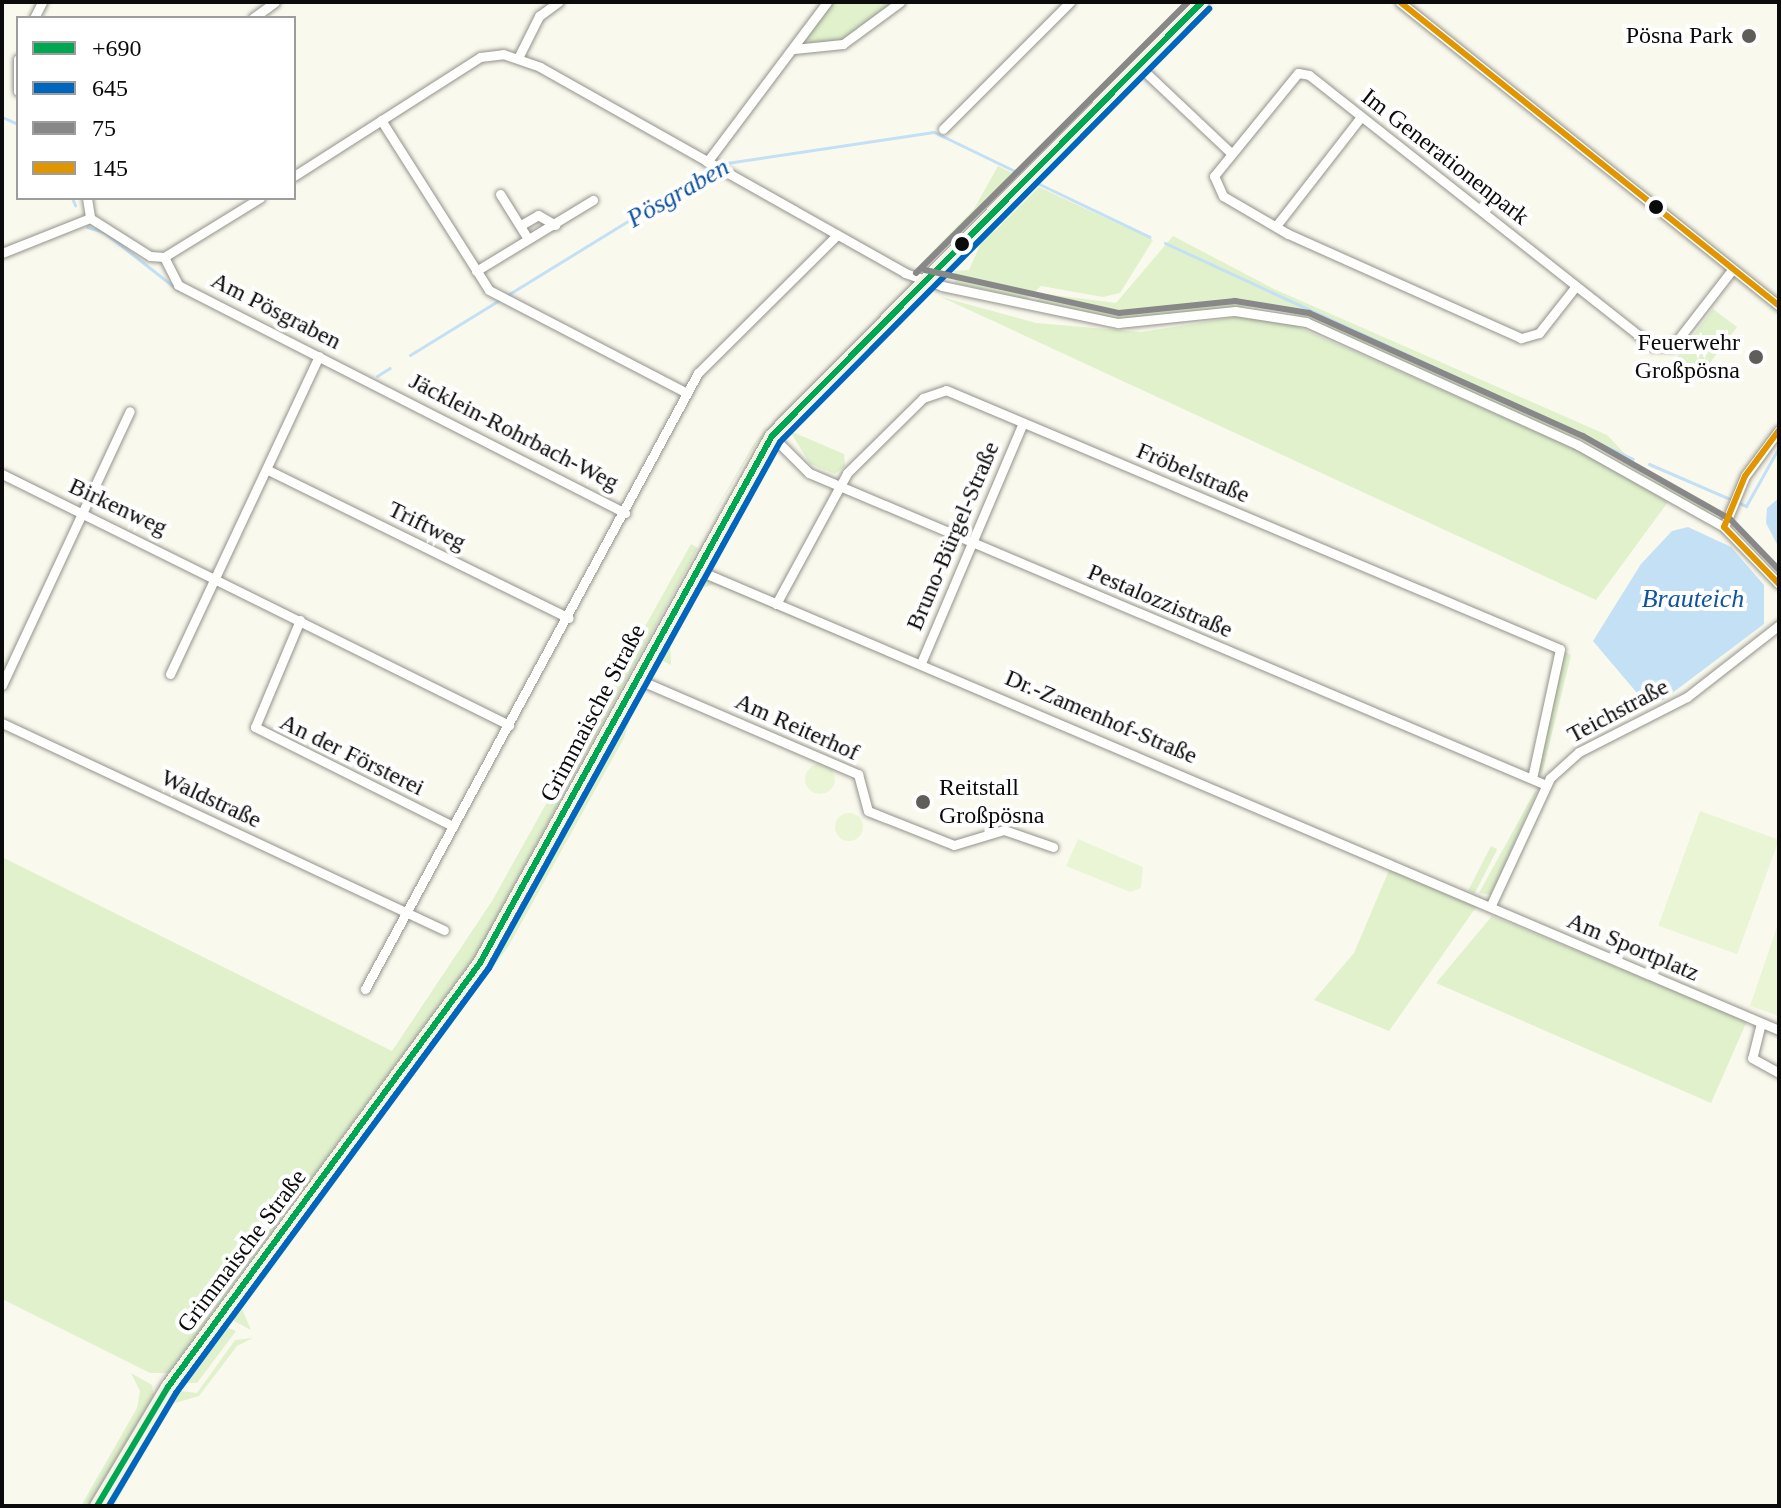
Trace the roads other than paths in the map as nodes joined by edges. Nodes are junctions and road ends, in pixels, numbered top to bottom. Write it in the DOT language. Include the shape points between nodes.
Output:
graph roads {
  1 [pos="275,2"];
  2 [pos="558,2"];
  3 [pos="827,2"];
  4 [pos="900,2"];
  5 [pos="1070,2"];
  6 [pos="1202,2"];
  7 [pos="1400,2"];
  8 [pos="256,16"];
  9 [pos="794,49"];
  10 [pos="518,58"];
  11 [pos="1139,66"];
  12 [pos="1361,117"];
  13 [pos="381,120"];
  14 [pos="943,129"];
  15 [pos="1230,152"];
  16 [pos="714,165"];
  17 [pos="296,175"];
  18 [pos="500,194"];
  19 [pos="87,200"];
  20 [pos="257,200"];
  21 [pos="593,200"];
  22 [pos="90,218"];
  23 [pos="521,225"];
  24 [pos="555,225"];
  25 [pos="1276,226"];
  26 [pos="837,235"];
  27 [pos="528,239"];
  28 [pos="2,253"];
  29 [pos="164,257"];
  30 [pos="1732,270"];
  31 [pos="476,271"];
  32 [pos="923,280"];
  33 [pos="1576,286"];
  34 [pos="1779,306"];
  35 [pos="319,356"];
  36 [pos="377,384"];
  37 [pos="687,393"];
  38 [pos="130,411"];
  39 [pos="1023,423"];
  40 [pos="1779,430"];
  41 [pos="772,436"];
  42 [pos="268,470"];
  43 [pos="2,474"];
  44 [pos="838,485"];
  45 [pos="83,513"];
  46 [pos="625,513"];
  47 [pos="1724,527"];
  48 [pos="971,543"];
  49 [pos="695,569"];
  50 [pos="218,575"];
  51 [pos="1779,584"];
  52 [pos="776,604"];
  53 [pos="569,618"];
  54 [pos="300,620"];
  55 [pos="1779,625"];
  56 [pos="921,663"];
  57 [pos="170,674"];
  58 [pos="637,679"];
  59 [pos="2,685"];
  60 [pos="2,723"];
  61 [pos="509,725"];
  62 [pos="1532,778"];
  63 [pos="1546,785"];
  64 [pos="453,826"];
  65 [pos="1053,847"];
  66 [pos="1491,905"];
  67 [pos="402,911"];
  68 [pos="444,930"];
  69 [pos="365,989"];
  70 [pos="1761,1023"];
  71 [pos="1779,1030"];
  72 [pos="1779,1073"];
  73 [pos="97,1506"];
  1 -- 8 [label="street"];
  2 -- 10 [label="street" via="539,16"];
  3 -- 9 [label="street"];
  4 -- 9 [label="street" via="843,44"];
  5 -- 14 [label="street"];
  6 -- 11 [label="main road, Grimmaische Straße"];
  7 -- 30 [label="street"];
  9 -- 16 [label="street"];
  10 -- 13 [label="street" via="480,57"];
  10 -- 16 [label="street"];
  11 -- 15 [label="street"];
  11 -- 32 [label="main road, Grimmaische Straße"];
  12 -- 15 [label="street, Im Generationenpark" via="1298,73"];
  12 -- 25 [label="street"];
  12 -- 33 [label="street, Im Generationenpark"];
  13 -- 17 [label="street"];
  13 -- 31 [label="street"];
  15 -- 25 [label="street" via="1214,176 1216,190"];
  16 -- 26 [label="street"];
  18 -- 23 [label="street"];
  19 -- 22 [label="street"];
  20 -- 29 [label="street"];
  21 -- 24 [label="street"];
  22 -- 28 [label="street"];
  22 -- 29 [label="street" via="150,256"];
  23 -- 24 [label="street" via="538,215"];
  23 -- 27 [label="street"];
  24 -- 27 [label="street"];
  25 -- 33 [label="street" via="1521,338 1539,333"];
  26 -- 32 [label="street"];
  26 -- 37 [label="street" via="698,373"];
  27 -- 31 [label="street"];
  29 -- 35 [label="street, Am Pösgraben" via="178,285"];
  30 -- 33 [label="street, Im Generationenpark" via="1664,349"];
  30 -- 34 [label="street"];
  31 -- 37 [label="street" via="501,298"];
  32 -- 41 [label="main road, Grimmaische Straße"];
  32 -- 47 [label="street" via="1118,323 1235,311 1306,322 1578,445"];
  35 -- 36 [label="street, Am Pösgraben"];
  35 -- 42 [label="street"];
  36 -- 46 [label="street, Jäcklein-Rohrbach-Weg"];
  37 -- 46 [label="street"];
  38 -- 45 [label="street"];
  39 -- 44 [label="street, Fröbelstraße" via="946,390 930,393"];
  39 -- 48 [label="street, Bruno-Bürgel-Straße"];
  39 -- 62 [label="street, Fröbelstraße" via="1560,649"];
  40 -- 47 [label="street"];
  41 -- 44 [label="street, Pestalozzistraße" via="802,469"];
  41 -- 49 [label="main road, Grimmaische Straße"];
  42 -- 50 [label="street"];
  42 -- 53 [label="street, Triftweg"];
  43 -- 45 [label="street, Birkenweg"];
  44 -- 48 [label="street, Pestalozzistraße"];
  44 -- 52 [label="street, Fröbelstraße"];
  45 -- 50 [label="street, Birkenweg"];
  45 -- 59 [label="street"];
  46 -- 53 [label="street"];
  47 -- 51 [label="street"];
  48 -- 56 [label="street, Bruno-Bürgel-Straße"];
  48 -- 62 [label="street, Pestalozzistraße"];
  49 -- 52 [label="street, Dr.-Zamenhof-Straße"];
  49 -- 58 [label="main road, Grimmaische Straße"];
  50 -- 54 [label="street"];
  50 -- 57 [label="street"];
  52 -- 56 [label="street, Dr.-Zamenhof-Straße"];
  53 -- 61 [label="street"];
  54 -- 61 [label="street"];
  54 -- 64 [label="street, An der Försterei" via="255,727"];
  55 -- 63 [label="street, Teichstraße" via="1687,697 1579,752"];
  56 -- 66 [label="street, Dr.-Zamenhof-Straße"];
  58 -- 65 [label="street, Am Reiterhof" via="858,774 868,811 954,845 1004,830"];
  58 -- 73 [label="main road, Grimmaische Straße" via="480,963 168,1387"];
  60 -- 67 [label="street, Waldstraße"];
  61 -- 64 [label="street"];
  62 -- 63 [label="street, Pestalozzistraße"];
  63 -- 66 [label="street, Teichstraße"];
  64 -- 67 [label="street"];
  66 -- 70 [label="street, Am Sportplatz"];
  67 -- 68 [label="street, Waldstraße"];
  67 -- 69 [label="street"];
  70 -- 71 [label="street, Am Sportplatz"];
  70 -- 72 [label="street" via="1752,1058"];
}
